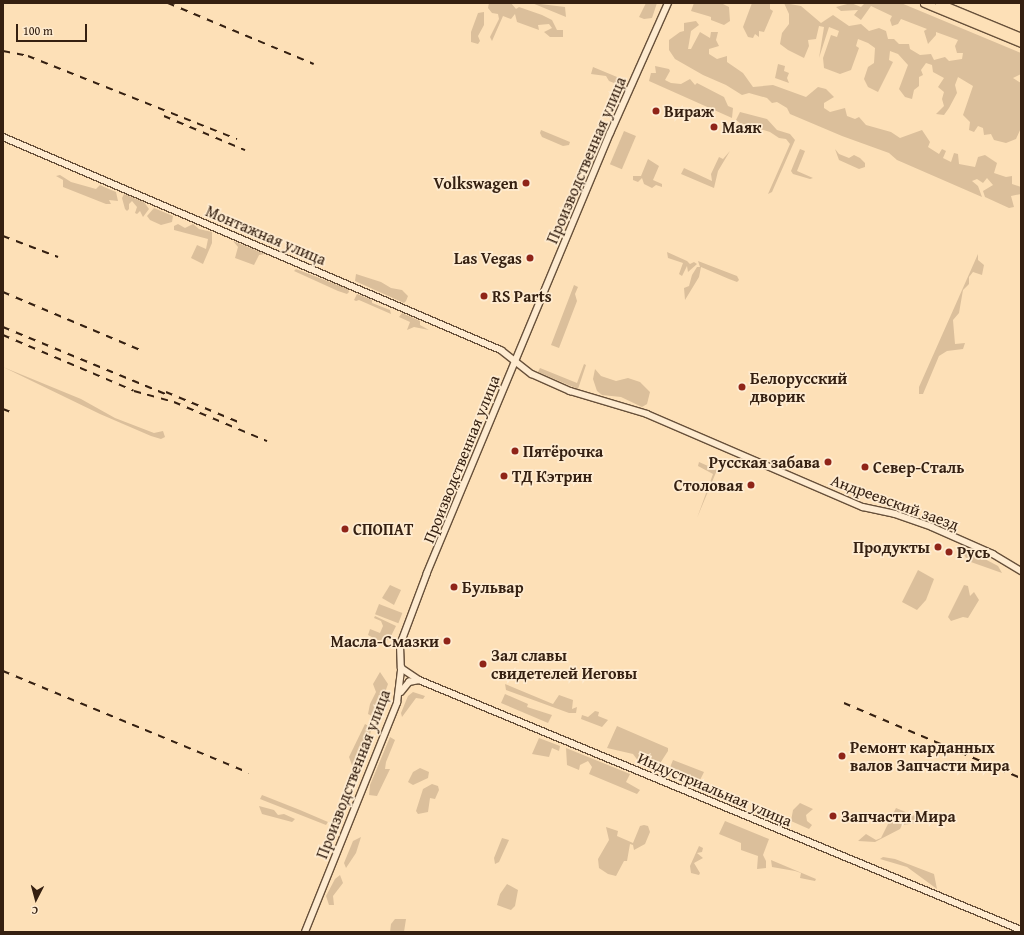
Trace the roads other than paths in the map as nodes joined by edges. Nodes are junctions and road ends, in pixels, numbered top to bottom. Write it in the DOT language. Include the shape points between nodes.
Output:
graph roads {
  1 [pos="668,3"];
  2 [pos="924,3"];
  3 [pos="939,3"];
  4 [pos="1021,37"];
  5 [pos="1021,43"];
  6 [pos="3,137"];
  7 [pos="516,361"];
  8 [pos="1021,571"];
  9 [pos="401,668"];
  10 [pos="419,680"];
  11 [pos="400,694"];
  12 [pos="1021,930"];
  13 [pos="305,932"];
  1 -- 7 [label="main road, Производственная улица" via="607,140"];
  2 -- 5 [label="main road"];
  3 -- 4 [label="main road"];
  6 -- 7 [label="street, Монтажная улица" via="501,350"];
  7 -- 8 [label="street, Андреевский заезд" via="532,374 570,391 647,414 863,507 912,520 944,532 993,554"];
  7 -- 9 [label="main road, Производственная улица" via="405,630 400,645"];
  9 -- 10 [label="main road, Индустриальная улица"];
  9 -- 11 [label="street, Производственная улица"];
  10 -- 11 [label="street" via="409,682"];
  10 -- 12 [label="main road, Индустриальная улица"];
  11 -- 13 [label="street, Производственная улица"];
}
